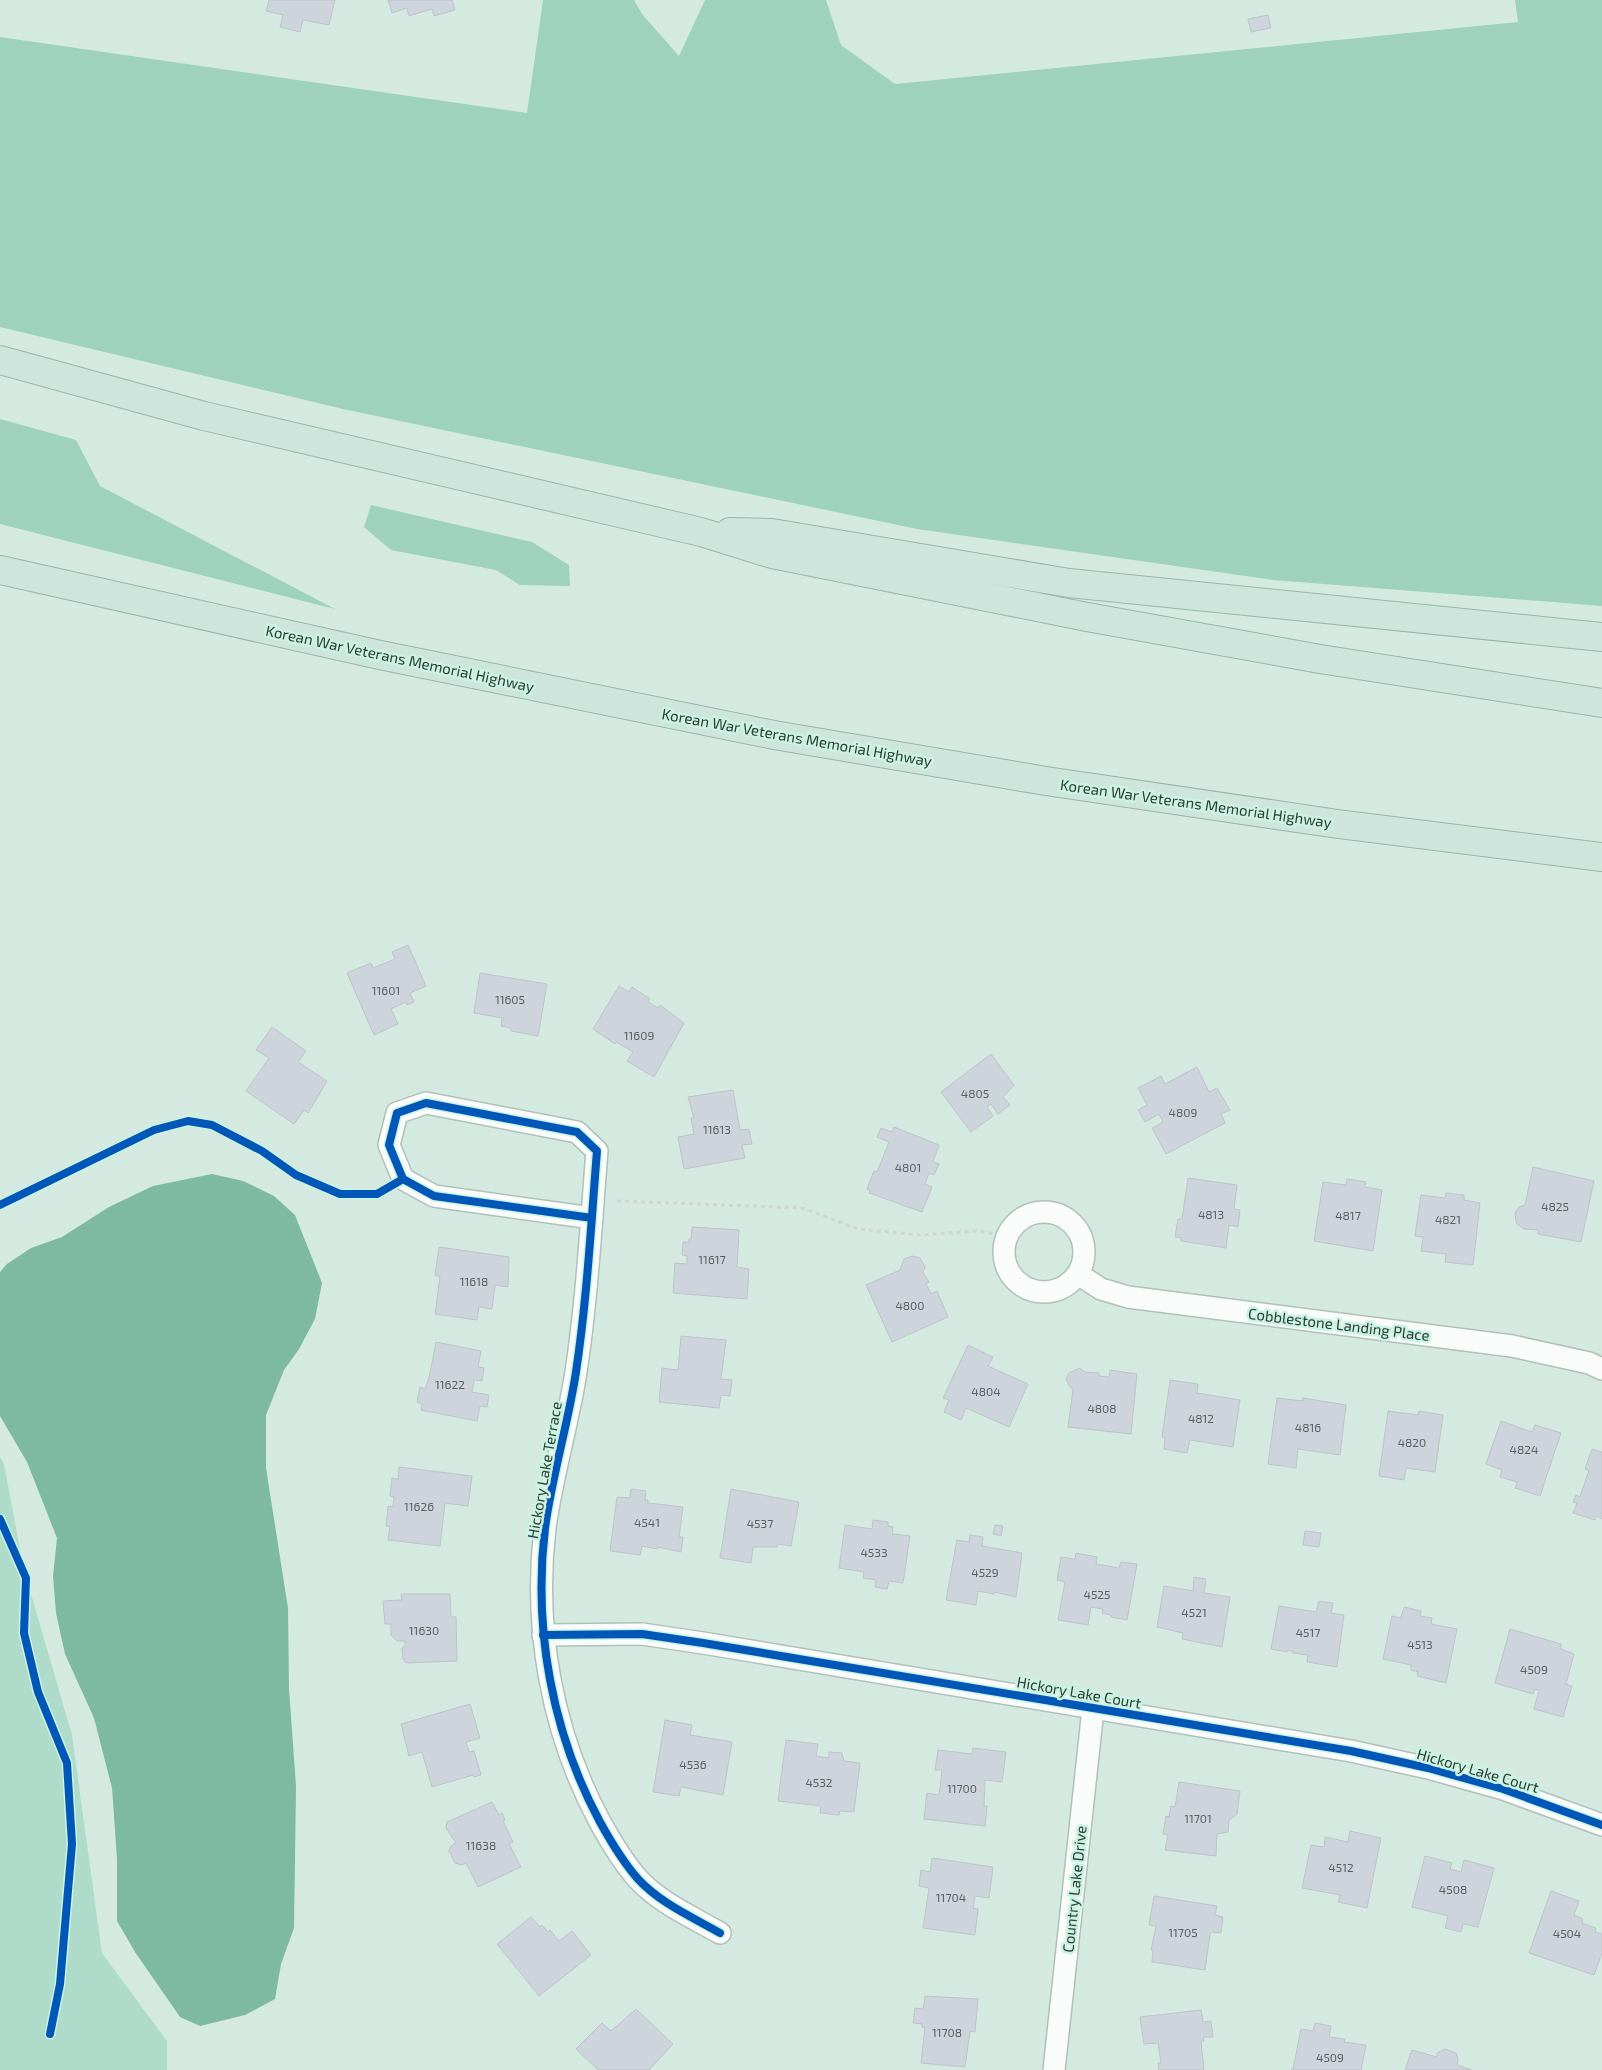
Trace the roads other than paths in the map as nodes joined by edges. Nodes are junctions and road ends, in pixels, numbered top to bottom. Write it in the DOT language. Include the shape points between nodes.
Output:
graph roads {
  1 [pos="0,360"];
  2 [pos="701,532"];
  3 [pos="0,570"];
  4 [pos="1602,637"];
  5 [pos="1602,703"];
  6 [pos="1602,857"];
  7 [pos="593,1209"];
  8 [pos="1078,1274"];
  9 [pos="1602,1369"];
  10 [pos="543,1635"];
  11 [pos="1093,1709"];
  12 [pos="1602,1825"];
  13 [pos="720,1933"];
  14 [pos="1054,2070"];
  1 -- 2 [label="highway" via="213,418"];
  2 -- 4 [label="highway" via="772,533 1078,584"];
  2 -- 5 [label="highway" via="772,554 1087,617 1320,659"];
  3 -- 6 [label="highway, Korean War Veterans Memorial Highway" via="360,651 774,735 1046,781 1338,824"];
  7 -- 7 [label="street, Hickory Lake Terrace" via="434,1196 403,1179 389,1145 397,1113 426,1103 576,1132 597,1151"];
  7 -- 10 [label="street, Hickory Lake Terrace" via="576,1375 546,1527 541,1587"];
  8 -- 8 [label="street" via="1058,1290 1045,1292 1026,1287 1011,1274 1005,1263 1006,1236 1024,1216 1050,1211 1063,1215 1074,1223 1085,1248 1084,1262"];
  8 -- 9 [label="street, Cobblestone Landing Place" via="1101,1288 1128,1297 1512,1346"];
  10 -- 11 [label="street, Hickory Lake Court" via="650,1635"];
  10 -- 13 [label="street, Hickory Lake Terrace" via="551,1688 566,1746 589,1801 613,1846 638,1879 666,1903"];
  11 -- 12 [label="street, Hickory Lake Court" via="1428,1768"];
  11 -- 14 [label="street, Country Lake Drive"];
}
